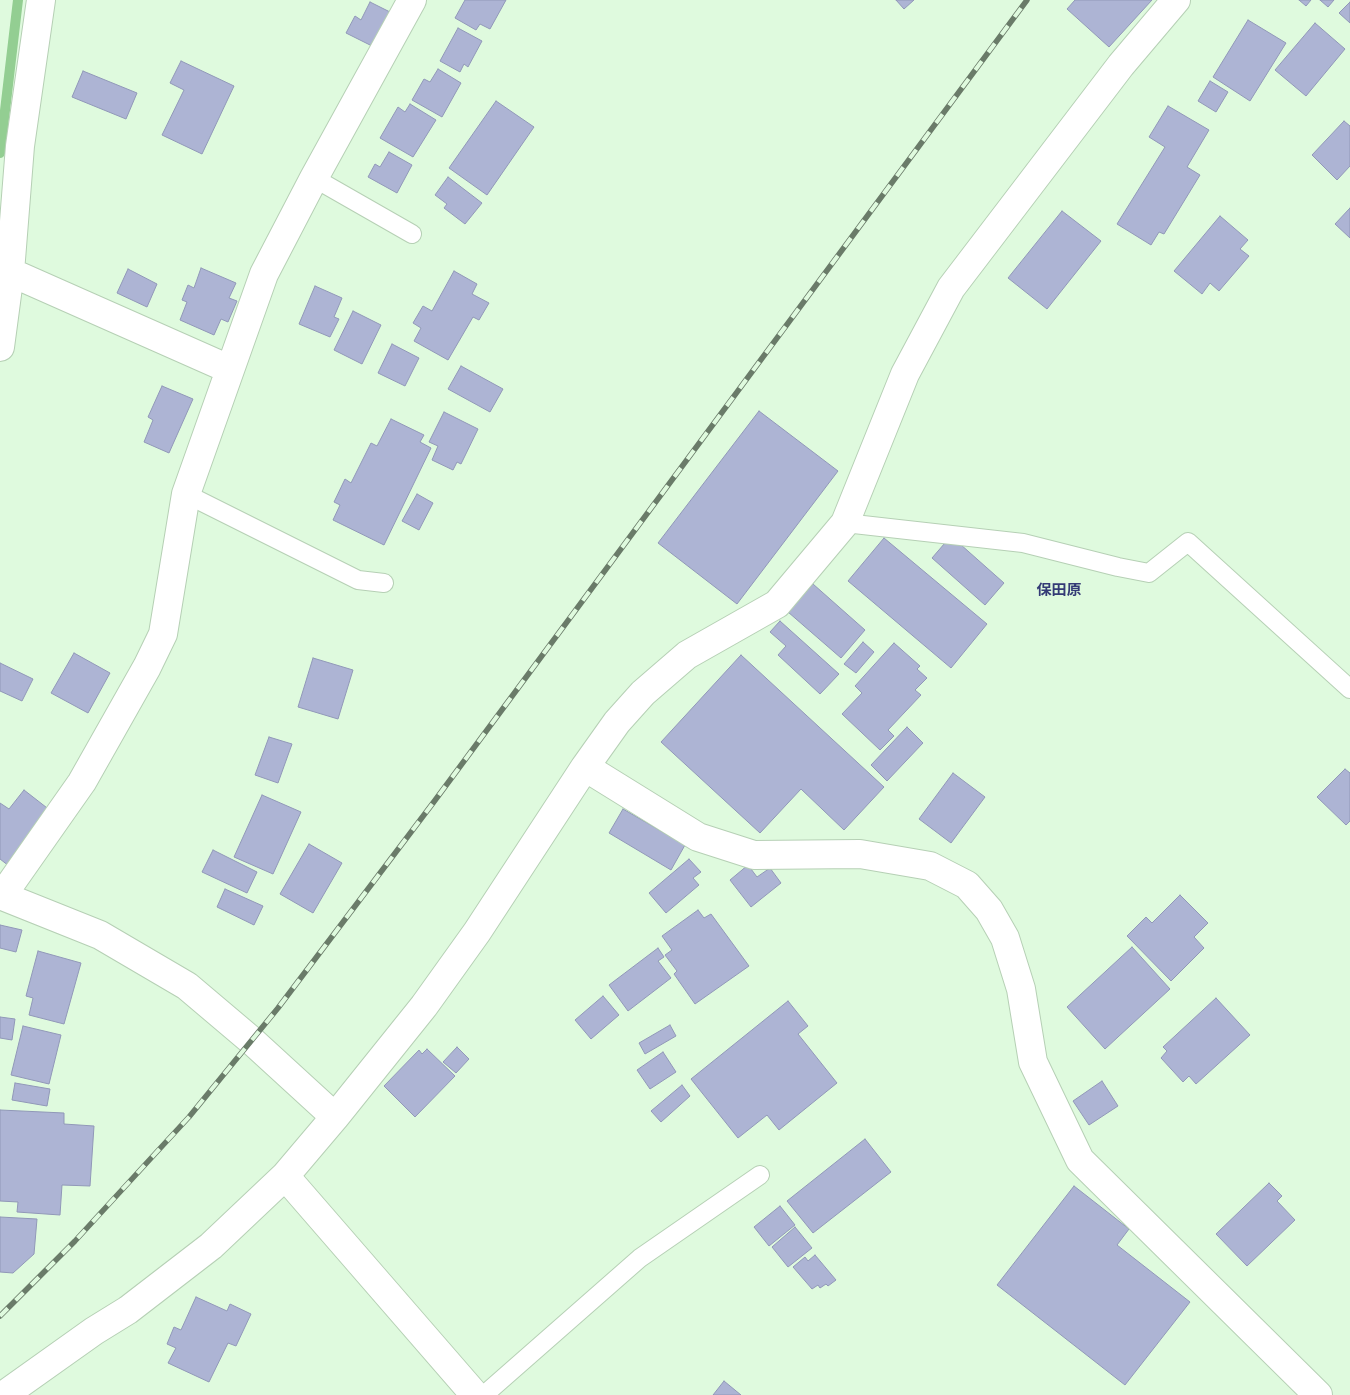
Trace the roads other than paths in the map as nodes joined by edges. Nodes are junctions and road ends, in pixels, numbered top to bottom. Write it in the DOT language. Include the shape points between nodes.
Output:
graph roads {
  1 [pos="41,0"];
  2 [pos="1176,0"];
  3 [pos="406,2"];
  4 [pos="314,178"];
  5 [pos="412,234"];
  6 [pos="10,272"];
  7 [pos="0,347"];
  8 [pos="229,369"];
  9 [pos="186,494"];
  10 [pos="845,523"];
  11 [pos="384,582"];
  12 [pos="1350,689"];
  13 [pos="585,767"];
  14 [pos="1,896"];
  15 [pos="335,1118"];
  16 [pos="760,1175"];
  17 [pos="285,1176"];
  18 [pos="4,1395"];
  19 [pos="475,1395"];
  20 [pos="484,1395"];
  21 [pos="1318,1395"];
  1 -- 6 [label="street" via="20,146"];
  2 -- 10 [label="street" via="1121,65 951,288 905,374"];
  3 -- 4 [label="street"];
  4 -- 5 [label="lane"];
  4 -- 8 [label="street" via="264,274"];
  6 -- 7 [label="street"];
  6 -- 8 [label="street"];
  8 -- 9 [label="street"];
  9 -- 11 [label="lane" via="358,580"];
  9 -- 14 [label="street" via="163,634 82,782"];
  10 -- 12 [label="lane" via="1022,543 1149,573 1188,542"];
  10 -- 13 [label="street" via="777,604 687,655 643,693 617,722"];
  13 -- 15 [label="street" via="424,1006"];
  13 -- 21 [label="street" via="698,837 754,855 860,854 930,866 967,885 989,910 1006,938 1021,989 1033,1062 1080,1160"];
  14 -- 15 [label="street" via="100,935 187,986"];
  15 -- 17 [label="street"];
  16 -- 20 [label="lane" via="640,1258"];
  17 -- 18 [label="street" via="211,1246 128,1310"];
  17 -- 19 [label="street"];
}
